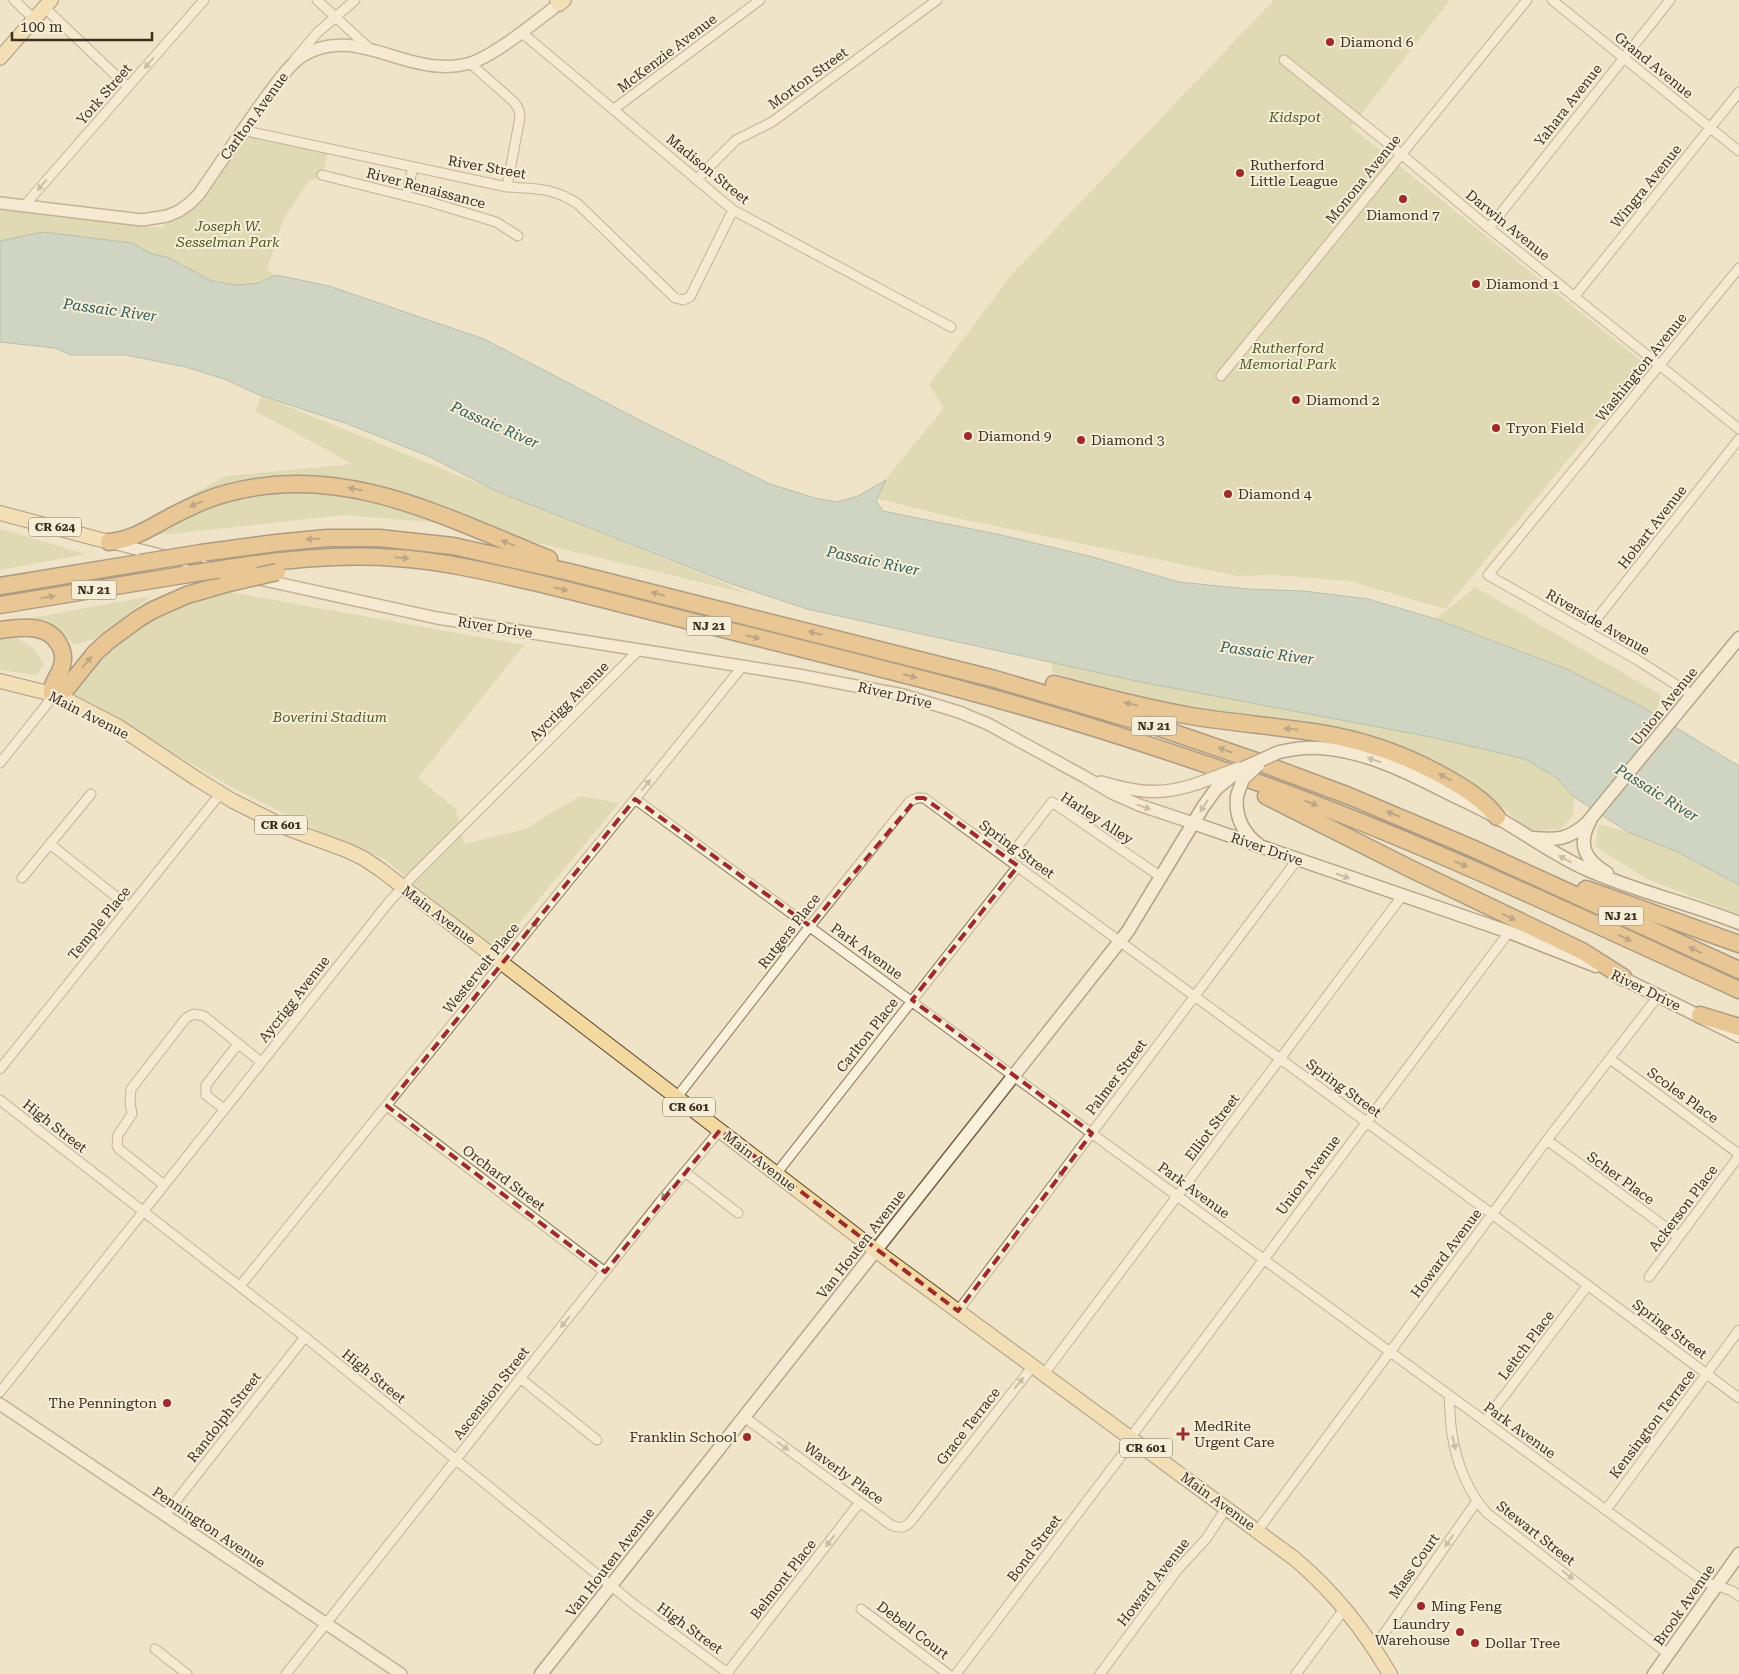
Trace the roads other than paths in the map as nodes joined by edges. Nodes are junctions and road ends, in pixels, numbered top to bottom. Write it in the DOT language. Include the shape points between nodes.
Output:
graph roads {
  1 [pos="14,0"];
  2 [pos="204,0"];
  3 [pos="317,0"];
  4 [pos="355,0"];
  5 [pos="760,0"];
  6 [pos="937,0"];
  7 [pos="1527,0"];
  8 [pos="1552,0"];
  9 [pos="1670,0"];
  10 [pos="560,1"];
  11 [pos="48,4"];
  12 [pos="334,17"];
  13 [pos="34,19"];
  14 [pos="521,32"];
  15 [pos="370,49"];
  16 [pos="0,58"];
  17 [pos="1624,58"];
  18 [pos="1284,60"];
  19 [pos="470,64"];
  20 [pos="287,69"];
  21 [pos="128,87"];
  22 [pos="1739,92"];
  23 [pos="614,109"];
  24 [pos="1711,128"];
  25 [pos="242,130"];
  26 [pos="1739,150"];
  27 [pos="1401,154"];
  28 [pos="412,167"];
  29 [pos="322,175"];
  30 [pos="697,179"];
  31 [pos="507,187"];
  32 [pos="406,196"];
  33 [pos="0,203"];
  34 [pos="24,206"];
  35 [pos="733,210"];
  36 [pos="1489,228"];
  37 [pos="518,236"];
  38 [pos="1739,268"];
  39 [pos="1574,297"];
  40 [pos="951,326"];
  41 [pos="1660,366"];
  42 [pos="1221,376"];
  43 [pos="1739,428"];
  44 [pos="1739,439"];
  45 [pos="0,513"];
  46 [pos="109,542"];
  47 [pos="378,557"];
  48 [pos="1488,575"];
  49 [pos="602,580"];
  50 [pos="0,586"];
  51 [pos="0,605"];
  52 [pos="0,630"];
  53 [pos="1586,631"];
  54 [pos="1739,638"];
  55 [pos="863,645"];
  56 [pos="639,650"];
  57 [pos="742,667"];
  58 [pos="0,681"];
  59 [pos="52,694"];
  60 [pos="1692,695"];
  61 [pos="1279,752"];
  62 [pos="1183,757"];
  63 [pos="0,763"];
  64 [pos="1247,765"];
  65 [pos="1086,777"];
  66 [pos="91,794"];
  67 [pos="220,794"];
  68 [pos="635,799"];
  69 [pos="931,804"];
  70 [pos="1593,816"];
  71 [pos="1497,817"];
  72 [pos="1193,824"];
  73 [pos="1528,838"];
  74 [pos="50,844"];
  75 [pos="1267,849"];
  76 [pos="1008,859"];
  77 [pos="1297,860"];
  78 [pos="1503,862"];
  79 [pos="1018,866"];
  80 [pos="1161,877"];
  81 [pos="22,878"];
  82 [pos="402,887"];
  83 [pos="1642,891"];
  84 [pos="1402,896"];
  85 [pos="129,907"];
  86 [pos="1739,923"];
  87 [pos="810,926"];
  88 [pos="1509,932"];
  89 [pos="1120,940"];
  90 [pos="1739,944"];
  91 [pos="503,964"];
  92 [pos="1739,970"];
  93 [pos="1623,978"];
  94 [pos="1739,990"];
  95 [pos="1194,995"];
  96 [pos="1659,995"];
  97 [pos="912,1000"];
  98 [pos="1700,1015"];
  99 [pos="1739,1027"];
  100 [pos="1739,1036"];
  101 [pos="238,1044"];
  102 [pos="1280,1058"];
  103 [pos="1610,1059"];
  104 [pos="262,1062"];
  105 [pos="0,1070"];
  106 [pos="1014,1075"];
  107 [pos="677,1097"];
  108 [pos="0,1100"];
  109 [pos="387,1106"];
  110 [pos="224,1109"];
  111 [pos="1366,1122"];
  112 [pos="720,1130"];
  113 [pos="1092,1133"];
  114 [pos="1547,1140"];
  115 [pos="1739,1155"];
  116 [pos="685,1172"];
  117 [pos="776,1174"];
  118 [pos="164,1185"];
  119 [pos="1178,1196"];
  120 [pos="144,1211"];
  121 [pos="738,1214"];
  122 [pos="1492,1214"];
  123 [pos="1679,1237"];
  124 [pos="875,1250"];
  125 [pos="1264,1259"];
  126 [pos="604,1272"];
  127 [pos="1649,1277"];
  128 [pos="1588,1285"];
  129 [pos="240,1286"];
  130 [pos="958,1311"];
  131 [pos="1739,1330"];
  132 [pos="305,1337"];
  133 [pos="1390,1351"];
  134 [pos="1039,1370"];
  135 [pos="1707,1374"];
  136 [pos="520,1378"];
  137 [pos="0,1392"];
  138 [pos="1449,1395"];
  139 [pos="1739,1398"];
  140 [pos="0,1404"];
  141 [pos="744,1417"];
  142 [pos="1485,1421"];
  143 [pos="1131,1437"];
  144 [pos="597,1440"];
  145 [pos="456,1460"];
  146 [pos="1477,1501"];
  147 [pos="860,1502"];
  148 [pos="924,1504"];
  149 [pos="1227,1507"];
  150 [pos="1606,1510"];
  151 [pos="165,1515"];
  152 [pos="1258,1530"];
  153 [pos="1739,1554"];
  154 [pos="610,1586"];
  155 [pos="1716,1586"];
  156 [pos="1739,1596"];
  157 [pos="1345,1608"];
  158 [pos="861,1609"];
  159 [pos="326,1624"];
  160 [pos="1374,1648"];
  161 [pos="155,1649"];
  162 [pos="1668,1654"];
  163 [pos="728,1673"];
  164 [pos="187,1674"];
  165 [pos="286,1674"];
  166 [pos="401,1674"];
  167 [pos="541,1674"];
  168 [pos="948,1674"];
  169 [pos="956,1674"];
  170 [pos="1100,1674"];
  171 [pos="1296,1674"];
  172 [pos="1390,1674"];
  173 [pos="1654,1674"];
  1 -- 13 [label="street"];
  2 -- 21 [label="street, York Street, one-way"];
  3 -- 12 [label="street"];
  4 -- 12 [label="street"];
  5 -- 23 [label="street, McKenzie Avenue"];
  6 -- 30 [label="street, Morton Street" via="772,122 736,140"];
  7 -- 27 [label="street, Monona Avenue"];
  8 -- 17 [label="street, Grand Avenue"];
  9 -- 17 [label="street, Yahara Avenue"];
  10 -- 14 [label="street, Carlton Avenue"];
  11 -- 13 [label="main road"];
  11 -- 21 [label="street"];
  12 -- 15 [label="street"];
  12 -- 20 [label="street"];
  13 -- 16 [label="main road"];
  14 -- 19 [label="street, Carlton Avenue"];
  14 -- 23 [label="street, Madison Street"];
  15 -- 19 [label="street, Carlton Avenue" via="423,64"];
  15 -- 20 [label="street, Carlton Avenue" via="326,46 302,57"];
  17 -- 24 [label="street, Grand Avenue"];
  17 -- 36 [label="street, Yahara Avenue"];
  18 -- 27 [label="street, Darwin Avenue"];
  19 -- 31 [label="street" via="519,110"];
  20 -- 25 [label="street, Carlton Avenue"];
  21 -- 34 [label="street, York Street, one-way"];
  22 -- 24 [label="street, Wingra Avenue"];
  23 -- 30 [label="street, Madison Street"];
  24 -- 26 [label="street, Grand Avenue"];
  24 -- 39 [label="street, Wingra Avenue"];
  25 -- 28 [label="street, River Street"];
  25 -- 34 [label="street, Carlton Avenue" via="199,194 179,211 167,216 142,220"];
  27 -- 36 [label="street, Darwin Avenue"];
  27 -- 42 [label="street, Monona Avenue"];
  28 -- 31 [label="street, River Street"];
  28 -- 32 [label="street"];
  29 -- 32 [label="street, River Renaissance"];
  30 -- 35 [label="street, Madison Street"];
  31 -- 35 [label="street, River Street" via="546,189 564,195 578,204 675,298 683,300 690,297"];
  32 -- 37 [label="street, River Renaissance" via="496,222"];
  33 -- 34 [label="street, Carlton Avenue"];
  35 -- 40 [label="street, Madison Street"];
  36 -- 39 [label="street, Darwin Avenue"];
  38 -- 41 [label="street, Washington Avenue"];
  39 -- 41 [label="street, Darwin Avenue"];
  41 -- 43 [label="street, Darwin Avenue"];
  41 -- 48 [label="street, Washington Avenue"];
  44 -- 53 [label="street, Hobart Avenue"];
  45 -- 46 [label="main road, River Drive / CR 624"];
  49 -- 46 [label="highway, one-way" via="398,499 365,490 321,484 285,483 226,493 188,508 136,536"];
  46 -- 56 [label="street, River Drive / CR 624" via="435,617"];
  51 -- 47 [label="highway, NJ 21, one-way, bridge" via="248,565 328,557"];
  59 -- 47 [label="highway, one-way, bridge" via="67,688 102,647 138,619 178,598 277,572"];
  47 -- 62 [label="highway, NJ 21, one-way" via="450,565 565,590 957,688"];
  48 -- 53 [label="street, Riverside Avenue"];
  49 -- 50 [label="highway, NJ 21, one-way, bridge" via="478,551 428,543 353,538 302,540 201,553"];
  55 -- 49 [label="highway, NJ 21, one-way"];
  52 -- 59 [label="highway" via="34,628 43,630 57,641 62,665 53,683"];
  53 -- 60 [label="street, Riverside Avenue"];
  54 -- 60 [label="main road, Union Avenue"];
  71 -- 55 [label="highway, one-way" via="1477,797 1441,774 1355,741 1160,710 993,668"];
  78 -- 55 [label="highway, NJ 21, one-way" via="1349,796 1221,748 1027,688"];
  56 -- 57 [label="street, River Drive / CR 624"];
  56 -- 82 [label="street, Aycrigg Avenue"];
  57 -- 65 [label="street, River Drive / CR 624" via="871,688 929,702 988,724"];
  68 -- 57 [label="street, Westervelt Place, one-way"];
  58 -- 59 [label="main road, Main Avenue / CR 601"];
  59 -- 63 [label="street"];
  59 -- 67 [label="main road, Main Avenue / CR 601" via="118,726"];
  60 -- 70 [label="main road, Union Avenue"];
  61 -- 64 [label="main road, CR 624, bridge"];
  71 -- 61 [label="main road, CR 624, one-way" via="1422,779 1368,758 1320,748"];
  61 -- 75 [label="main road, bridge" via="1250,771 1237,796 1237,814 1244,831"];
  62 -- 93 [label="highway, one-way" via="1582,952"];
  62 -- 94 [label="highway, NJ 21, one-way" via="1286,793 1418,846"];
  64 -- 65 [label="street, CR 624, bridge" via="1177,790 1153,793"];
  64 -- 72 [label="main road, Van Houten Avenue, one-way, bridge" via="1216,789"];
  65 -- 72 [label="street, River Drive / CR 624, one-way" via="1125,800"];
  66 -- 74 [label="street"];
  67 -- 82 [label="main road, Main Avenue / CR 601" via="289,829 363,858"];
  67 -- 85 [label="street, Temple Place"];
  68 -- 87 [label="street, Park Avenue"];
  91 -- 68 [label="street, Westervelt Place, one-way"];
  69 -- 76 [label="street, Spring Street"];
  69 -- 87 [label="street, Rutgers Place" via="924,798 910,801"];
  70 -- 73 [label="main road" via="1565,838"];
  70 -- 83 [label="main road" via="1583,841 1587,856 1600,869"];
  71 -- 73 [label="main road, CR 624"];
  72 -- 75 [label="main road, River Drive / CR 624"];
  72 -- 80 [label="main road, Van Houten Avenue"];
  83 -- 73 [label="main road, CR 624, one-way" via="1587,870"];
  74 -- 81 [label="street"];
  74 -- 85 [label="street"];
  75 -- 77 [label="main road, River Drive / CR 624"];
  76 -- 79 [label="street, Spring Street"];
  76 -- 80 [label="street, Harley Alley" via="1052,802"];
  77 -- 84 [label="main road, River Drive / CR 624, one-way"];
  77 -- 95 [label="street, Palmer Street"];
  78 -- 90 [label="highway"];
  92 -- 78 [label="highway, NJ 21, one-way"];
  79 -- 89 [label="street, Spring Street"];
  79 -- 97 [label="street, Carlton Place"];
  80 -- 89 [label="main road, Van Houten Avenue"];
  82 -- 91 [label="main road, Main Avenue / CR 601"];
  82 -- 104 [label="street, Aycrigg Avenue"];
  83 -- 86 [label="main road, CR 624"];
  84 -- 88 [label="main road, River Drive / CR 624"];
  84 -- 102 [label="street, Elliot Street"];
  85 -- 105 [label="street, Temple Place"];
  87 -- 97 [label="street, Park Avenue"];
  87 -- 107 [label="street, Rutgers Place"];
  88 -- 93 [label="main road, River Drive / CR 624"];
  88 -- 111 [label="street, Union Avenue"];
  89 -- 95 [label="street, Spring Street"];
  89 -- 106 [label="main road, Van Houten Avenue"];
  91 -- 107 [label="main road, Main Avenue / CR 601"];
  91 -- 109 [label="street, Westervelt Place"];
  93 -- 96 [label="main road, River Drive / CR 624"];
  95 -- 102 [label="street, Spring Street"];
  95 -- 113 [label="street, Palmer Street"];
  96 -- 98 [label="main road, River Drive / CR 624"];
  96 -- 103 [label="street, Howard Avenue"];
  97 -- 106 [label="street, Park Avenue"];
  97 -- 117 [label="street, Carlton Place"];
  98 -- 99 [label="highway"];
  98 -- 100 [label="main road, River Drive / CR 624"];
  101 -- 104 [label="street"];
  101 -- 110 [label="street" via="206,1085 206,1095"];
  101 -- 118 [label="street" via="204,1016 189,1016 131,1089 132,1114 118,1135 117,1146"];
  102 -- 111 [label="street, Spring Street"];
  102 -- 119 [label="street, Elliot Street"];
  103 -- 114 [label="street, Howard Avenue"];
  103 -- 115 [label="street, Scoles Place"];
  104 -- 110 [label="street, Aycrigg Avenue"];
  106 -- 113 [label="street, Park Avenue"];
  106 -- 124 [label="main road, Van Houten Avenue"];
  107 -- 112 [label="main road, Main Avenue / CR 601"];
  108 -- 120 [label="street, High Street"];
  109 -- 126 [label="street, Orchard Street"];
  109 -- 129 [label="street, Westervelt Place"];
  110 -- 118 [label="street, Aycrigg Avenue"];
  111 -- 122 [label="street, Spring Street"];
  111 -- 125 [label="street, Union Avenue"];
  112 -- 116 [label="street, Ascension Street"];
  112 -- 117 [label="main road, Main Avenue / CR 601"];
  113 -- 119 [label="street, Park Avenue"];
  113 -- 130 [label="street, Palmer Street, one-way"];
  114 -- 122 [label="street, Howard Avenue"];
  114 -- 123 [label="street, Scher Place"];
  115 -- 123 [label="street, Ackerson Place"];
  116 -- 121 [label="street"];
  116 -- 126 [label="street, Ascension Street, one-way"];
  117 -- 124 [label="main road, Main Avenue / CR 601"];
  118 -- 120 [label="street, Aycrigg Avenue"];
  119 -- 125 [label="street, Park Avenue"];
  119 -- 134 [label="street, Elliot Street"];
  120 -- 129 [label="street, High Street"];
  120 -- 137 [label="street, Aycrigg Avenue"];
  122 -- 128 [label="street, Spring Street"];
  122 -- 133 [label="street, Howard Avenue"];
  123 -- 127 [label="street, Ackerson Place"];
  124 -- 130 [label="main road, Main Avenue / CR 601"];
  124 -- 141 [label="main road, Van Houten Avenue"];
  125 -- 133 [label="street, Park Avenue"];
  125 -- 143 [label="street, Union Avenue"];
  126 -- 136 [label="street, Ascension Street, one-way"];
  128 -- 135 [label="street, Spring Street"];
  128 -- 142 [label="street, Leitch Place"];
  129 -- 132 [label="street, High Street"];
  130 -- 134 [label="main road, Main Avenue / CR 601"];
  131 -- 135 [label="street, Kensington Terrace"];
  132 -- 145 [label="street, High Street"];
  132 -- 151 [label="street, Randolph Street"];
  133 -- 138 [label="street, Park Avenue"];
  133 -- 152 [label="street, Howard Avenue"];
  134 -- 143 [label="main road, Main Avenue / CR 601"];
  148 -- 134 [label="street, Grace Terrace, one-way"];
  135 -- 139 [label="street, Spring Street"];
  135 -- 150 [label="street, Kensington Terrace"];
  136 -- 144 [label="street"];
  136 -- 145 [label="street, Ascension Street"];
  138 -- 142 [label="street, Park Avenue"];
  138 -- 146 [label="street, Stewart Street, one-way" via="1457,1453"];
  140 -- 151 [label="street, Pennington Avenue"];
  141 -- 147 [label="street, Waverly Place, one-way"];
  141 -- 154 [label="main road, Van Houten Avenue"];
  142 -- 150 [label="street, Park Avenue"];
  143 -- 149 [label="main road, Main Avenue / CR 601"];
  143 -- 169 [label="street, Bond Street" via="1125,1451"];
  145 -- 154 [label="street, High Street"];
  145 -- 159 [label="street, Ascension Street"];
  146 -- 160 [label="street, Mass Court, one-way"];
  146 -- 162 [label="street, Stewart Street, one-way" via="1487,1513"];
  147 -- 148 [label="street, Waverly Place" via="891,1525 901,1528 908,1525"];
  147 -- 163 [label="street, Belmont Place, one-way"];
  149 -- 152 [label="main road, Main Avenue / CR 601"];
  149 -- 170 [label="street, Howard Avenue" via="1206,1539 1178,1569"];
  150 -- 155 [label="street, Park Avenue" via="1703,1581"];
  151 -- 159 [label="street, Pennington Avenue"];
  152 -- 157 [label="main road, Main Avenue / CR 601" via="1314,1575"];
  153 -- 155 [label="main road, Brook Avenue"];
  154 -- 163 [label="street, High Street"];
  154 -- 167 [label="main road, Van Houten Avenue"];
  155 -- 156 [label="street, Park Avenue"];
  155 -- 162 [label="main road, Brook Avenue"];
  157 -- 160 [label="main road, Main Avenue / CR 601"];
  157 -- 171 [label="street"];
  158 -- 168 [label="street, Debell Court"];
  159 -- 165 [label="street, Ascension Street"];
  159 -- 166 [label="street, Pennington Avenue"];
  160 -- 172 [label="main road, Main Avenue / CR 601"];
  161 -- 164 [label="street"];
  162 -- 173 [label="main road, Brook Avenue"];
}
